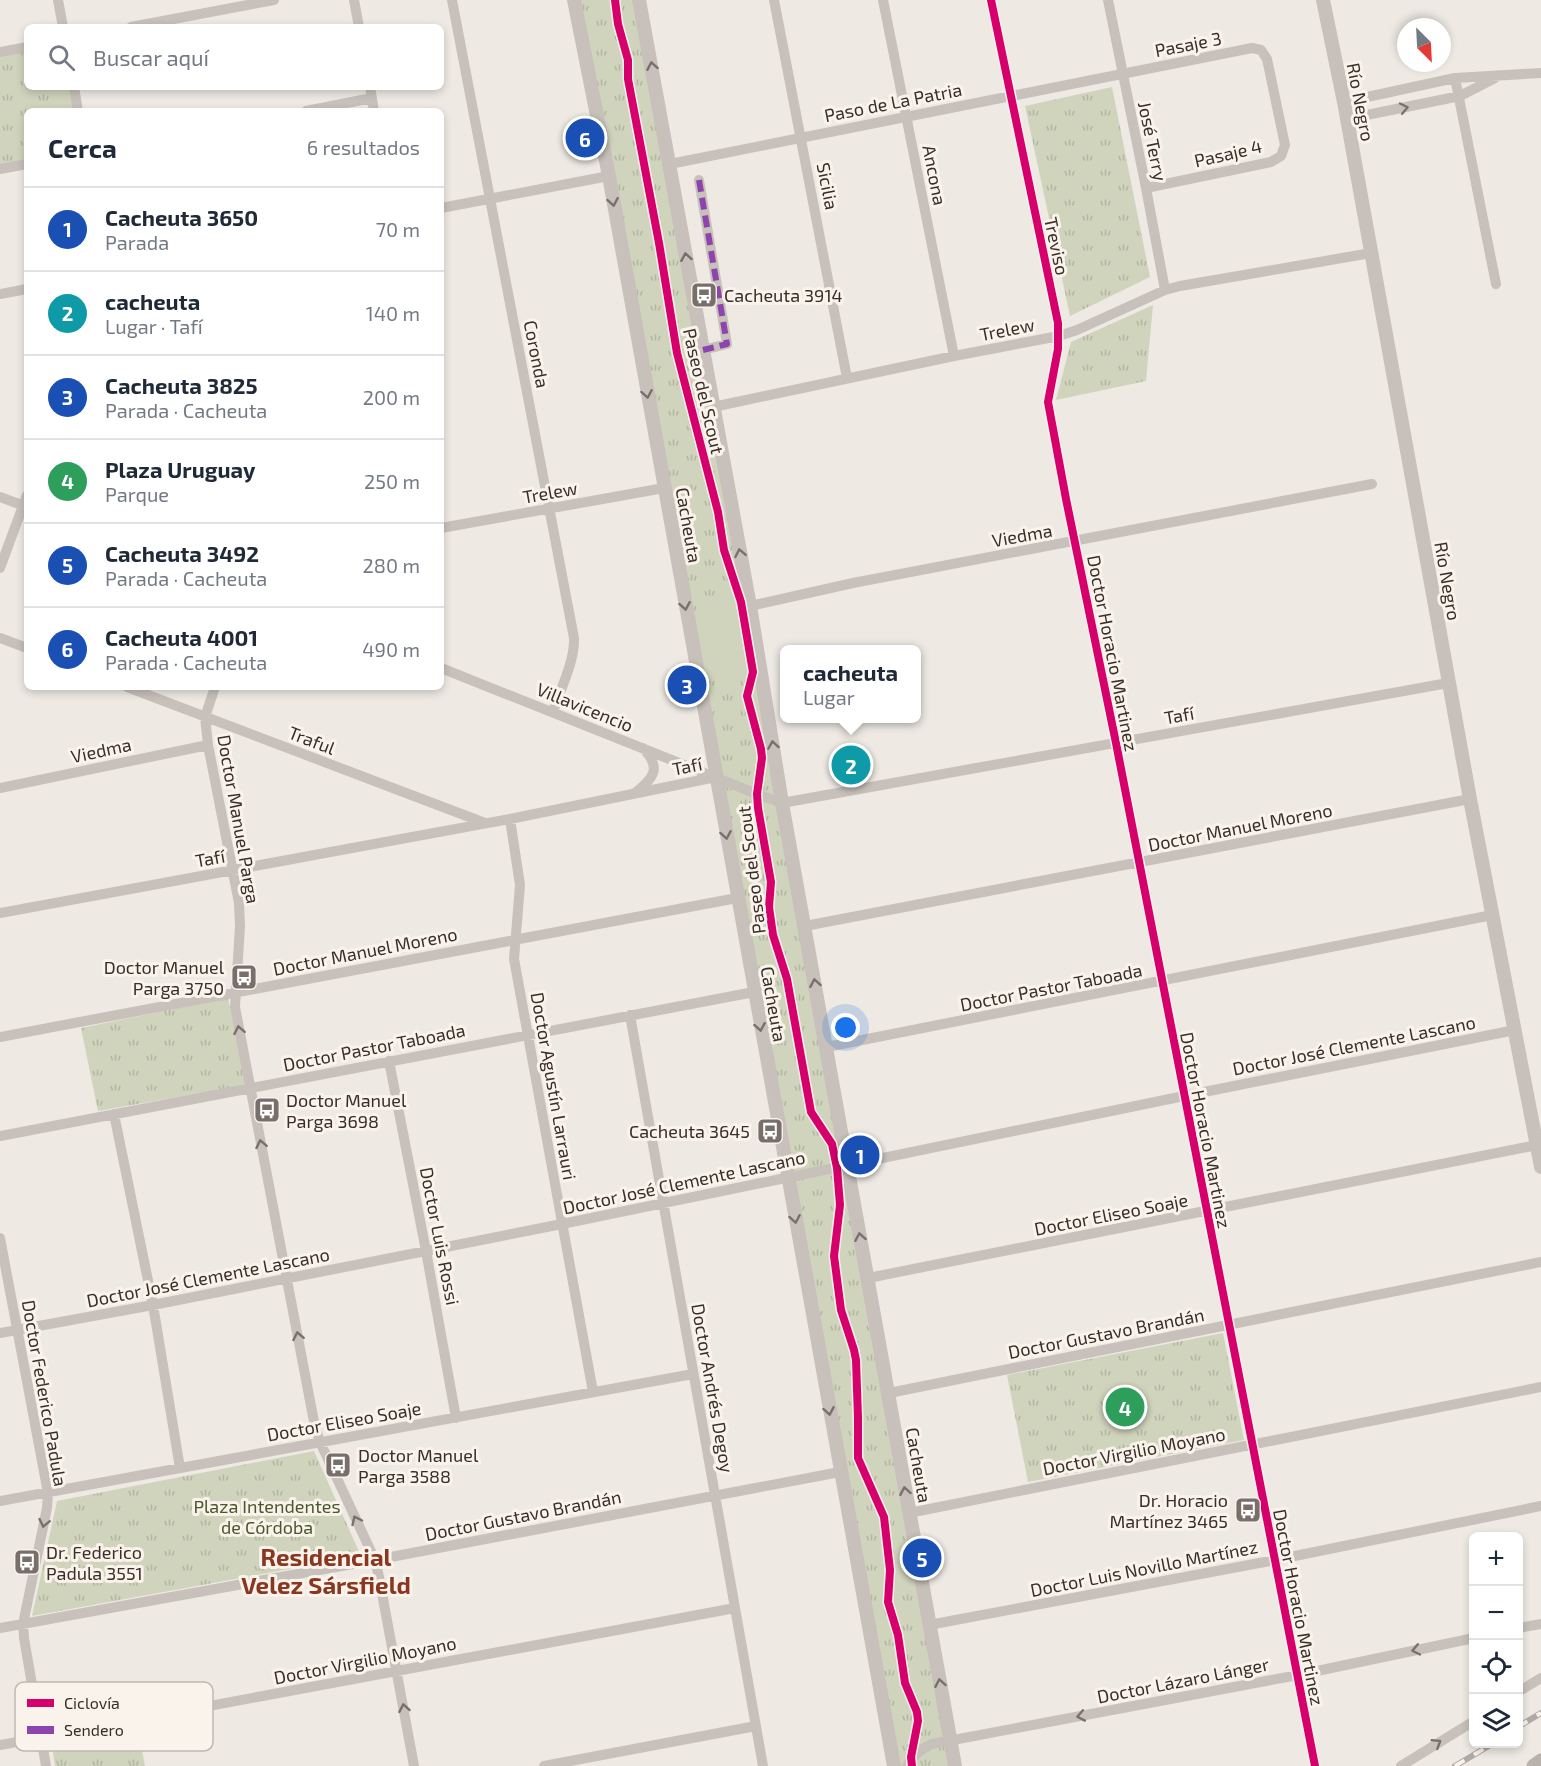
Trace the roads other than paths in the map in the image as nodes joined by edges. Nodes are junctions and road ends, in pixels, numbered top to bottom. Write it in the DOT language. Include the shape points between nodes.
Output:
graph roads {
  1 [pos="58,0"];
  2 [pos="274,0"];
  3 [pos="354,0"];
  4 [pos="452,0"];
  5 [pos="574,0"];
  6 [pos="639,0"];
  7 [pos="774,0"];
  8 [pos="883,0"];
  9 [pos="991,0"];
  10 [pos="1108,0"];
  11 [pos="1323,0"];
  12 [pos="62,24"];
  13 [pos="147,24"];
  14 [pos="358,24"];
  15 [pos="24,47"];
  16 [pos="0,52"];
  17 [pos="1541,73"];
  18 [pos="1122,74"];
  19 [pos="1497,76"];
  20 [pos="1455,78"];
  21 [pos="74,90"];
  22 [pos="371,93"];
  23 [pos="1010,96"];
  24 [pos="1460,96"];
  25 [pos="1344,102"];
  26 [pos="78,108"];
  27 [pos="317,108"];
  28 [pos="374,108"];
  29 [pos="906,117"];
  30 [pos="1347,119"];
  31 [pos="802,137"];
  32 [pos="1281,156"];
  33 [pos="670,164"];
  34 [pos="24,165"];
  35 [pos="0,169"];
  36 [pos="609,176"];
  37 [pos="699,180"];
  38 [pos="1146,188"];
  39 [pos="490,199"];
  40 [pos="444,207"];
  41 [pos="1371,253"];
  42 [pos="1496,284"];
  43 [pos="24,290"];
  44 [pos="1165,290"];
  45 [pos="0,294"];
  46 [pos="1059,336"];
  47 [pos="703,350"];
  48 [pos="954,356"];
  49 [pos="847,378"];
  50 [pos="713,407"];
  51 [pos="1372,484"];
  52 [pos="664,488"];
  53 [pos="0,497"];
  54 [pos="1066,500"];
  55 [pos="24,503"];
  56 [pos="24,508"];
  57 [pos="550,509"];
  58 [pos="444,527"];
  59 [pos="1075,542"];
  60 [pos="0,568"];
  61 [pos="750,606"];
  62 [pos="0,638"];
  63 [pos="24,647"];
  64 [pos="444,669"];
  65 [pos="1448,683"];
  66 [pos="135,690"];
  67 [pos="214,690"];
  68 [pos="553,712"];
  69 [pos="204,717"];
  70 [pos="1116,743"];
  71 [pos="208,745"];
  72 [pos="643,748"];
  73 [pos="716,777"];
  74 [pos="0,788"];
  75 [pos="634,794"];
  76 [pos="1470,799"];
  77 [pos="782,803"];
  78 [pos="510,819"];
  79 [pos="485,823"];
  80 [pos="1138,861"];
  81 [pos="234,870"];
  82 [pos="737,897"];
  83 [pos="0,913"];
  84 [pos="1492,915"];
  85 [pos="805,926"];
  86 [pos="515,940"];
  87 [pos="1162,981"];
  88 [pos="754,992"];
  89 [pos="235,993"];
  90 [pos="630,1015"];
  91 [pos="1515,1030"];
  92 [pos="527,1035"];
  93 [pos="0,1037"];
  94 [pos="827,1047"];
  95 [pos="389,1061"];
  96 [pos="250,1088"];
  97 [pos="1184,1096"];
  98 [pos="114,1114"];
  99 [pos="0,1136"];
  100 [pos="1537,1145"];
  101 [pos="848,1166"];
  102 [pos="1541,1167"];
  103 [pos="787,1178"];
  104 [pos="663,1203"];
  105 [pos="1207,1210"];
  106 [pos="562,1224"];
  107 [pos="0,1238"];
  108 [pos="426,1251"];
  109 [pos="1,1252"];
  110 [pos="1541,1262"];
  111 [pos="868,1278"];
  112 [pos="287,1279"];
  113 [pos="153,1305"];
  114 [pos="1229,1325"];
  115 [pos="18,1330"];
  116 [pos="0,1333"];
  117 [pos="693,1374"];
  118 [pos="1541,1387"];
  119 [pos="593,1392"];
  120 [pos="889,1393"];
  121 [pos="456,1418"];
  122 [pos="320,1442"];
  123 [pos="1252,1445"];
  124 [pos="180,1468"];
  125 [pos="840,1472"];
  126 [pos="48,1493"];
  127 [pos="715,1496"];
  128 [pos="0,1502"];
  129 [pos="1541,1506"];
  130 [pos="909,1513"];
  131 [pos="375,1560"];
  132 [pos="1275,1560"];
  133 [pos="735,1608"];
  134 [pos="23,1624"];
  135 [pos="1541,1624"];
  136 [pos="929,1626"];
  137 [pos="1523,1627"];
  138 [pos="0,1628"];
  139 [pos="1469,1639"];
  140 [pos="397,1671"];
  141 [pos="1298,1675"];
  142 [pos="1541,1678"];
  143 [pos="31,1682"];
  144 [pos="1523,1689"];
  145 [pos="213,1706"];
  146 [pos="1469,1724"];
  147 [pos="756,1726"];
  148 [pos="950,1740"];
  149 [pos="15,1743"];
  150 [pos="0,1746"];
  151 [pos="43,1751"];
  152 [pos="1541,1761"];
  153 [pos="46,1766"];
  154 [pos="414,1766"];
  155 [pos="544,1766"];
  156 [pos="764,1766"];
  157 [pos="894,1766"];
  158 [pos="907,1766"];
  159 [pos="955,1766"];
  160 [pos="1315,1766"];
  161 [pos="1401,1766"];
  162 [pos="1534,1766"];
  1 -- 12 [label="street"];
  2 -- 13 [label="street"];
  3 -- 14 [label="street"];
  4 -- 39 [label="street, Coronda"];
  5 -- 36 [label="street, Cacheuta"];
  33 -- 6 [label="street, Cacheuta, one-way"];
  7 -- 31 [label="street, Sicilia"];
  8 -- 29 [label="street, Ancona"];
  9 -- 23 [label="street, Treviso"];
  10 -- 18 [label="street, José Terry"];
  11 -- 25 [label="street, Río Negro"];
  15 -- 16 [label="street"];
  17 -- 19 [label="street"];
  18 -- 23 [label="street, Paso de La Patria"];
  18 -- 32 [label="street, Pasaje 3" via="1252,48 1261,50 1268,59 1285,145"];
  18 -- 38 [label="street, José Terry"];
  19 -- 20 [label="street"];
  19 -- 24 [label="street"];
  20 -- 24 [label="street"];
  20 -- 25 [label="street"];
  21 -- 26 [label="street"];
  22 -- 27 [label="street"];
  22 -- 28 [label="street"];
  23 -- 29 [label="street, Paso de La Patria"];
  23 -- 46 [label="street, Treviso"];
  30 -- 24 [label="street, one-way"];
  24 -- 42 [label="street"];
  25 -- 30 [label="street, Río Negro"];
  29 -- 31 [label="street, Paso de La Patria"];
  29 -- 48 [label="street, Ancona"];
  30 -- 41 [label="street, Río Negro"];
  31 -- 33 [label="street, Paso de La Patria"];
  31 -- 49 [label="street, Sicilia"];
  32 -- 38 [label="street, Pasaje 4" via="1271,162"];
  47 -- 33 [label="street, Cacheuta, one-way"];
  34 -- 35 [label="street"];
  36 -- 39 [label="street"];
  36 -- 52 [label="street, Cacheuta, one-way"];
  37 -- 47 [label="street" via="727,344"];
  38 -- 44 [label="street, José Terry"];
  39 -- 40 [label="street"];
  39 -- 57 [label="street, Coronda"];
  41 -- 44 [label="street, Trelew"];
  41 -- 65 [label="street, Río Negro"];
  43 -- 45 [label="street"];
  44 -- 46 [label="street, Trelew"];
  46 -- 48 [label="street, Trelew"];
  46 -- 54 [label="street, Treviso" via="1048,402"];
  47 -- 50 [label="street, Cacheuta"];
  48 -- 49 [label="street, Trelew"];
  49 -- 50 [label="street, Trelew"];
  61 -- 50 [label="street, Cacheuta, one-way"];
  51 -- 59 [label="street, Viedma"];
  52 -- 57 [label="street, Trelew"];
  52 -- 73 [label="street, Cacheuta, one-way"];
  53 -- 55 [label="street"];
  54 -- 59 [label="street, Doctor Horacio Martinez"];
  56 -- 60 [label="street"];
  57 -- 58 [label="street, Trelew"];
  57 -- 68 [label="street, Coronda" via="575,647"];
  59 -- 61 [label="street, Viedma"];
  59 -- 70 [label="street, Doctor Horacio Martinez"];
  77 -- 61 [label="street, Cacheuta, one-way"];
  62 -- 63 [label="street"];
  64 -- 68 [label="street, Villavicencio"];
  65 -- 70 [label="street, Tafí"];
  65 -- 76 [label="street, Río Negro"];
  66 -- 69 [label="street, Traful"];
  67 -- 69 [label="street"];
  68 -- 72 [label="street, Villavicencio"];
  69 -- 71 [label="street, Doctor Manuel Parga"];
  69 -- 79 [label="street, Traful"];
  70 -- 77 [label="street, Tafí"];
  70 -- 80 [label="street, Doctor Horacio Martinez"];
  71 -- 74 [label="street, Viedma"];
  71 -- 81 [label="street, Doctor Manuel Parga"];
  72 -- 73 [label="street, Villavicencio"];
  72 -- 75 [label="street" via="651,756 653,776"];
  73 -- 75 [label="street, Tafí"];
  73 -- 77 [label="street, Tafí"];
  73 -- 82 [label="street, Cacheuta, one-way"];
  75 -- 78 [label="street, Tafí"];
  76 -- 80 [label="street, Doctor Manuel Moreno"];
  76 -- 84 [label="street, Río Negro"];
  77 -- 85 [label="street, Cacheuta"];
  78 -- 79 [label="street, Tafí"];
  78 -- 86 [label="street, Doctor Agustín Larrauri" via="520,885"];
  79 -- 81 [label="street, Tafí"];
  80 -- 85 [label="street, Doctor Manuel Moreno"];
  80 -- 87 [label="street, Doctor Horacio Martinez"];
  81 -- 83 [label="street, Tafí"];
  81 -- 89 [label="street, Doctor Manuel Parga" via="240,926"];
  82 -- 86 [label="street, Doctor Manuel Moreno"];
  82 -- 88 [label="street, Cacheuta"];
  84 -- 87 [label="street, Doctor Pastor Taboada"];
  84 -- 91 [label="street, Río Negro"];
  94 -- 85 [label="street, Cacheuta, one-way"];
  86 -- 89 [label="street, Doctor Manuel Moreno"];
  86 -- 92 [label="street, Doctor Agustín Larrauri" via="514,959"];
  87 -- 94 [label="street, Doctor Pastor Taboada"];
  87 -- 97 [label="street, Doctor Horacio Martinez"];
  88 -- 90 [label="street, Doctor Pastor Taboada"];
  88 -- 103 [label="street, Cacheuta, one-way"];
  89 -- 93 [label="street, Doctor Manuel Moreno"];
  96 -- 89 [label="street, Doctor Manuel Parga, one-way"];
  90 -- 92 [label="street, Doctor Pastor Taboada"];
  90 -- 104 [label="street, Doctor Andrés Degoy"];
  91 -- 97 [label="street, Doctor José Clemente Lascano"];
  91 -- 100 [label="street, Río Negro"];
  92 -- 95 [label="street, Doctor Pastor Taboada"];
  92 -- 106 [label="street, Doctor Agustín Larrauri"];
  94 -- 101 [label="street, Cacheuta"];
  95 -- 96 [label="street, Doctor Pastor Taboada"];
  95 -- 108 [label="street, Doctor Luis Rossi"];
  96 -- 98 [label="street, Doctor Pastor Taboada"];
  112 -- 96 [label="street, Doctor Manuel Parga, one-way"];
  97 -- 101 [label="street, Doctor José Clemente Lascano"];
  97 -- 105 [label="street, Doctor Horacio Martinez"];
  98 -- 99 [label="street, Doctor Pastor Taboada"];
  98 -- 113 [label="street"];
  100 -- 102 [label="street, Río Negro"];
  100 -- 105 [label="street, Doctor Eliseo Soaje"];
  101 -- 103 [label="street, Doctor José Clemente Lascano"];
  111 -- 101 [label="street, Cacheuta, one-way"];
  103 -- 104 [label="street, Doctor José Clemente Lascano"];
  103 -- 125 [label="street, Cacheuta, one-way"];
  104 -- 106 [label="street, Doctor José Clemente Lascano"];
  104 -- 117 [label="street, Doctor Andrés Degoy"];
  105 -- 111 [label="street, Doctor Eliseo Soaje"];
  105 -- 114 [label="street, Doctor Horacio Martinez"];
  106 -- 108 [label="street, Doctor José Clemente Lascano"];
  106 -- 119 [label="street, Doctor Agustín Larrauri"];
  107 -- 109 [label="street, Doctor Federico Padula"];
  108 -- 112 [label="street, Doctor José Clemente Lascano"];
  108 -- 121 [label="street, Doctor Luis Rossi"];
  109 -- 115 [label="street, Doctor Federico Padula"];
  110 -- 114 [label="street, Doctor Gustavo Brandán"];
  111 -- 120 [label="street, Cacheuta"];
  112 -- 113 [label="street, Doctor José Clemente Lascano"];
  122 -- 112 [label="street, Doctor Manuel Parga, one-way"];
  113 -- 115 [label="street, Doctor José Clemente Lascano"];
  113 -- 124 [label="street"];
  114 -- 120 [label="street, Doctor Gustavo Brandán"];
  114 -- 123 [label="street, Doctor Horacio Martinez"];
  115 -- 116 [label="street, Doctor José Clemente Lascano"];
  115 -- 126 [label="street, Doctor Federico Padula"];
  117 -- 119 [label="street, Doctor Eliseo Soaje"];
  117 -- 127 [label="street, Doctor Andrés Degoy"];
  118 -- 123 [label="street, Doctor Virgilio Moyano"];
  119 -- 121 [label="street, Doctor Eliseo Soaje"];
  130 -- 120 [label="street, Cacheuta, one-way"];
  121 -- 122 [label="street, Doctor Eliseo Soaje"];
  122 -- 124 [label="street, Doctor Eliseo Soaje"];
  131 -- 122 [label="street, Doctor Manuel Parga, one-way"];
  123 -- 130 [label="street, Doctor Virgilio Moyano"];
  123 -- 132 [label="street, Doctor Horacio Martinez"];
  124 -- 126 [label="street, Doctor Eliseo Soaje"];
  125 -- 127 [label="street, Doctor Gustavo Brandán"];
  125 -- 157 [label="street, Cacheuta"];
  126 -- 128 [label="street, Doctor Eliseo Soaje"];
  126 -- 134 [label="street, Doctor Federico Padula, one-way"];
  127 -- 131 [label="street, Doctor Gustavo Brandán"];
  127 -- 133 [label="street, Doctor Andrés Degoy"];
  129 -- 132 [label="street, Doctor Luis Novillo Martínez"];
  130 -- 136 [label="street, Cacheuta"];
  131 -- 134 [label="street, Doctor Gustavo Brandán"];
  131 -- 140 [label="street, Doctor Manuel Parga"];
  132 -- 136 [label="street, Doctor Luis Novillo Martínez"];
  132 -- 141 [label="street, Doctor Horacio Martinez"];
  133 -- 140 [label="street, Doctor Virgilio Moyano"];
  133 -- 147 [label="street, Doctor Andrés Degoy"];
  134 -- 138 [label="street, Doctor Gustavo Brandán"];
  134 -- 143 [label="street, Doctor Federico Padula"];
  135 -- 137 [label="street"];
  148 -- 136 [label="street, Cacheuta, one-way"];
  139 -- 141 [label="street, Doctor Lázaro Lánger, one-way"];
  140 -- 145 [label="street, Doctor Virgilio Moyano"];
  154 -- 140 [label="street, Doctor Manuel Parga, one-way"];
  141 -- 148 [label="street, Doctor Lázaro Lánger, one-way"];
  141 -- 160 [label="street, Doctor Horacio Martinez"];
  142 -- 144 [label="street"];
  161 -- 146 [label="street, one-way"];
  147 -- 155 [label="street"];
  147 -- 156 [label="street, Doctor Andrés Degoy"];
  148 -- 158 [label="street, Doctor Lázaro Lánger" via="923,1748"];
  148 -- 159 [label="street, Cacheuta"];
  149 -- 150 [label="street, Doctor Virgilio Moyano"];
  151 -- 153 [label="street, Doctor Federico Padula"];
  152 -- 162 [label="main road"];
}
